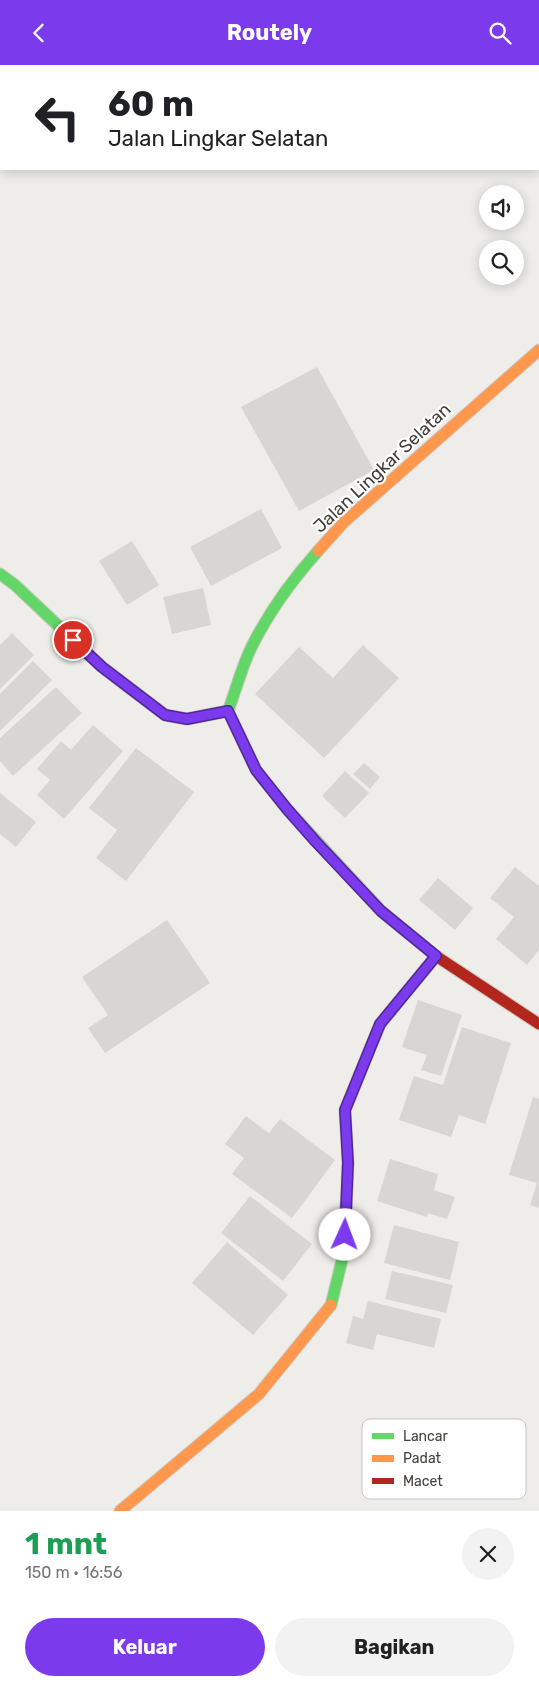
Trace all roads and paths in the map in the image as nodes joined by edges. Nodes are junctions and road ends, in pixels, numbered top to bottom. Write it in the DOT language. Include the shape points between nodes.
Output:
graph roads {
  1 [pos="539,350"];
  2 [pos="0,574"];
  3 [pos="228,711"];
  4 [pos="436,956"];
  5 [pos="539,1024"];
  6 [pos="120,1511"];
  1 -- 3 [label="street, Jalan Lingkar Selatan" via="343,523 302,569 252,646"];
  2 -- 3 [label="street" via="102,667 165,715 187,719"];
  3 -- 4 [label="street" via="256,770 287,809 381,911"];
  4 -- 5 [label="street"];
  4 -- 6 [label="street" via="380,1024 345,1110 348,1163 344,1253 331,1305 259,1395"];
}
